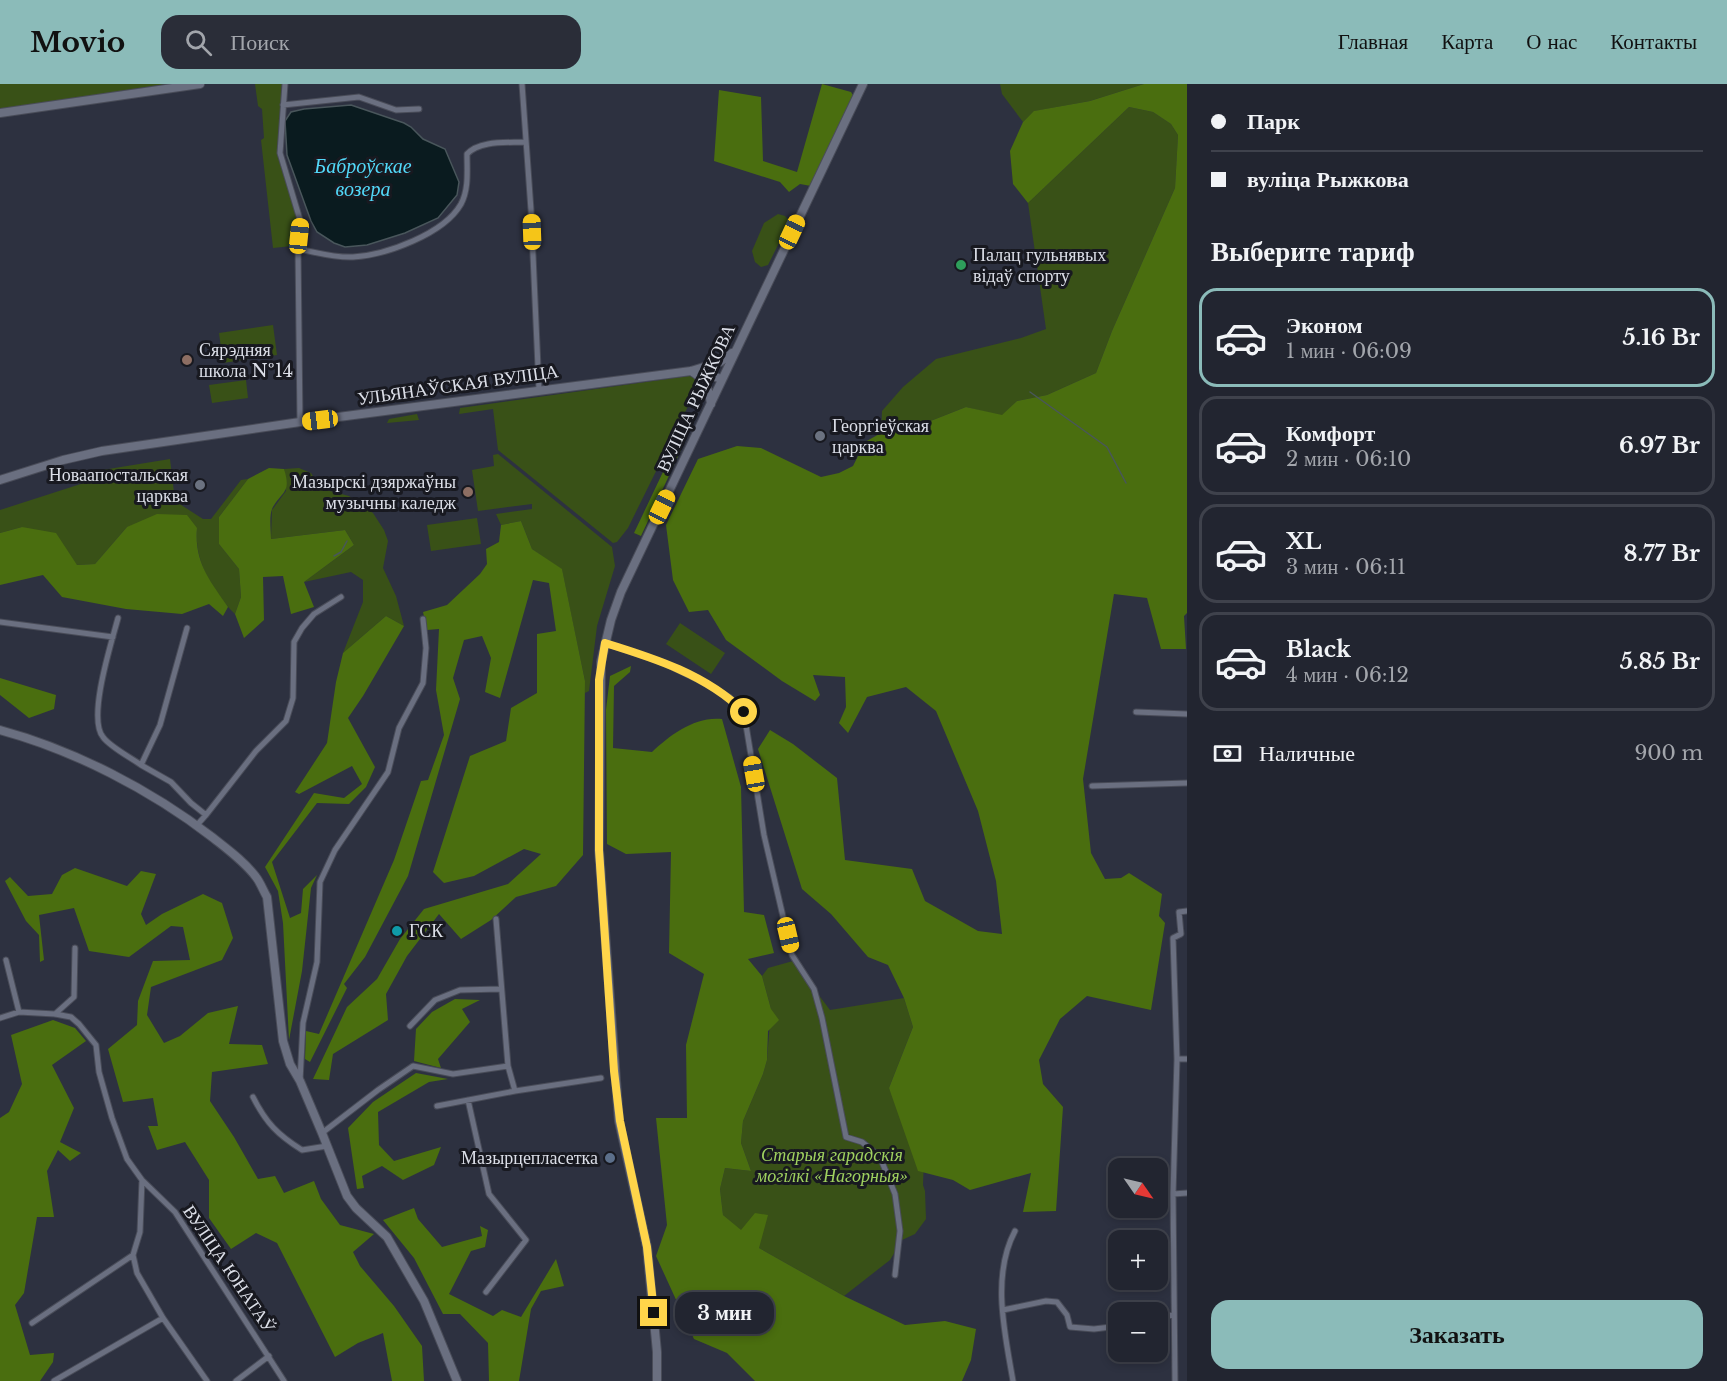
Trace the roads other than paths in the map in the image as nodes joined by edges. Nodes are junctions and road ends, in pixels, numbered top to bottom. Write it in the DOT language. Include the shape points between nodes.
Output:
graph roads {
  1 [pos="200,84"];
  2 [pos="285,84"];
  3 [pos="522,84"];
  4 [pos="863,84"];
  5 [pos="283,105"];
  6 [pos="419,110"];
  7 [pos="0,113"];
  8 [pos="526,142"];
  9 [pos="298,249"];
  10 [pos="736,349"];
  11 [pos="710,365"];
  12 [pos="691,371"];
  13 [pos="722,379"];
  14 [pos="539,390"];
  15 [pos="711,404"];
  16 [pos="300,422"];
  17 [pos="0,480"];
  18 [pos="341,597"];
  19 [pos="118,618"];
  20 [pos="423,620"];
  21 [pos="0,622"];
  22 [pos="187,628"];
  23 [pos="113,637"];
  24 [pos="605,643"];
  25 [pos="1136,712"];
  26 [pos="1187,714"];
  27 [pos="0,729"];
  28 [pos="141,765"];
  29 [pos="1187,783"];
  30 [pos="1092,786"];
  31 [pos="206,814"];
  32 [pos="197,825"];
  33 [pos="1187,911"];
  34 [pos="496,919"];
  35 [pos="75,948"];
  36 [pos="6,960"];
  37 [pos="501,989"];
  38 [pos="19,1012"];
  39 [pos="55,1014"];
  40 [pos="0,1018"];
  41 [pos="410,1026"];
  42 [pos="1177,1059"];
  43 [pos="1187,1059"];
  44 [pos="508,1066"];
  45 [pos="602,1077"];
  46 [pos="300,1081"];
  47 [pos="515,1090"];
  48 [pos="253,1097"];
  49 [pos="468,1100"];
  50 [pos="437,1106"];
  51 [pos="322,1133"];
  52 [pos="327,1146"];
  53 [pos="142,1180"];
  54 [pos="1187,1193"];
  55 [pos="1173,1194"];
  56 [pos="1015,1231"];
  57 [pos="133,1256"];
  58 [pos="895,1275"];
  59 [pos="486,1292"];
  60 [pos="1003,1310"];
  61 [pos="1174,1315"];
  62 [pos="1168,1316"];
  63 [pos="163,1318"];
  64 [pos="32,1323"];
  65 [pos="1108,1327"];
  66 [pos="269,1356"];
  67 [pos="54,1381"];
  68 [pos="207,1381"];
  69 [pos="236,1381"];
  70 [pos="284,1381"];
  71 [pos="457,1381"];
  72 [pos="657,1381"];
  73 [pos="1013,1381"];
  74 [pos="1175,1381"];
  1 -- 7 [label="main road"];
  2 -- 5 [label="street"];
  3 -- 8 [label="street"];
  4 -- 10 [label="main road, ВУЛІЦА РЫЖКОВА"];
  5 -- 6 [label="street" via="359,98 396,110"];
  5 -- 9 [label="street" via="280,153 301,223"];
  8 -- 9 [label="street" via="473,148 467,154 467,186 461,203 449,219 429,233 386,251 352,257"];
  8 -- 14 [label="street"];
  9 -- 16 [label="street"];
  10 -- 11 [label="main road, УЛЬЯНАЎСКАЯ ВУЛІЦА" via="725,360"];
  10 -- 13 [label="main road, ВУЛІЦА РЫЖКОВА"];
  11 -- 12 [label="main road, УЛЬЯНАЎСКАЯ ВУЛІЦА"];
  11 -- 13 [label="main road" via="718,369"];
  12 -- 13 [label="main road"];
  12 -- 14 [label="main road, УЛЬЯНАЎСКАЯ ВУЛІЦА"];
  12 -- 15 [label="main road" via="703,379"];
  13 -- 15 [label="main road, ВУЛІЦА РЫЖКОВА"];
  14 -- 16 [label="main road, УЛЬЯНАЎСКАЯ ВУЛІЦА"];
  15 -- 24 [label="main road, ВУЛІЦА РЫЖКОВА" via="621,592"];
  16 -- 17 [label="main road, УЛЬЯНАЎСКАЯ ВУЛІЦА" via="90,453"];
  18 -- 31 [label="street" via="314,614 294,642 293,698 286,721"];
  19 -- 23 [label="street"];
  20 -- 46 [label="street" via="423,683 399,728 388,772 335,850 320,882 316,962 303,1023"];
  21 -- 23 [label="street"];
  22 -- 28 [label="street" via="160,725"];
  23 -- 28 [label="street" via="100,691 98,728 103,737"];
  24 -- 58 [label="street" via="697,678 729,697 744,712 764,835 792,955 817,999 846,1137 862,1142 880,1157 895,1194 900,1231"];
  24 -- 72 [label="main road, ВУЛІЦА РЫЖКОВА" via="599,680 599,850 614,1071 620,1121 647,1247"];
  25 -- 26 [label="street"];
  27 -- 32 [label="main road" via="125,780"];
  28 -- 31 [label="street" via="171,782"];
  29 -- 30 [label="street"];
  31 -- 32 [label="street"];
  32 -- 46 [label="main road" via="257,877 267,897 283,1041"];
  33 -- 42 [label="street" via="1179,912 1181,934 1173,938"];
  34 -- 37 [label="street"];
  35 -- 39 [label="street" via="74,997"];
  36 -- 38 [label="street"];
  37 -- 41 [label="street" via="460,990 435,1000"];
  37 -- 44 [label="street"];
  38 -- 39 [label="street"];
  38 -- 40 [label="street"];
  39 -- 53 [label="street, ВУЛІЦА ЮНАТАЎ" via="71,1017 96,1045 112,1118 127,1159"];
  42 -- 43 [label="street"];
  42 -- 55 [label="street"];
  44 -- 47 [label="street"];
  44 -- 51 [label="street" via="453,1074 413,1066"];
  45 -- 47 [label="street"];
  46 -- 51 [label="main road"];
  47 -- 49 [label="street"];
  48 -- 52 [label="street" via="279,1135 302,1150"];
  49 -- 50 [label="street"];
  49 -- 59 [label="street" via="489,1194 526,1240"];
  51 -- 52 [label="main road"];
  52 -- 71 [label="main road" via="347,1196 387,1237 424,1301"];
  53 -- 57 [label="street" via="140,1232"];
  53 -- 66 [label="street, ВУЛІЦА ЮНАТАЎ" via="175,1212"];
  54 -- 55 [label="street"];
  55 -- 61 [label="street"];
  56 -- 60 [label="street" via="1003,1270"];
  57 -- 63 [label="street" via="137,1273"];
  57 -- 64 [label="street"];
  60 -- 65 [label="street" via="1057,1302 1070,1327"];
  60 -- 73 [label="street"];
  61 -- 62 [label="street"];
  61 -- 74 [label="street"];
  63 -- 67 [label="street"];
  63 -- 68 [label="street"];
  66 -- 69 [label="street"];
  66 -- 70 [label="street, ВУЛІЦА ЮНАТАЎ"];
}
